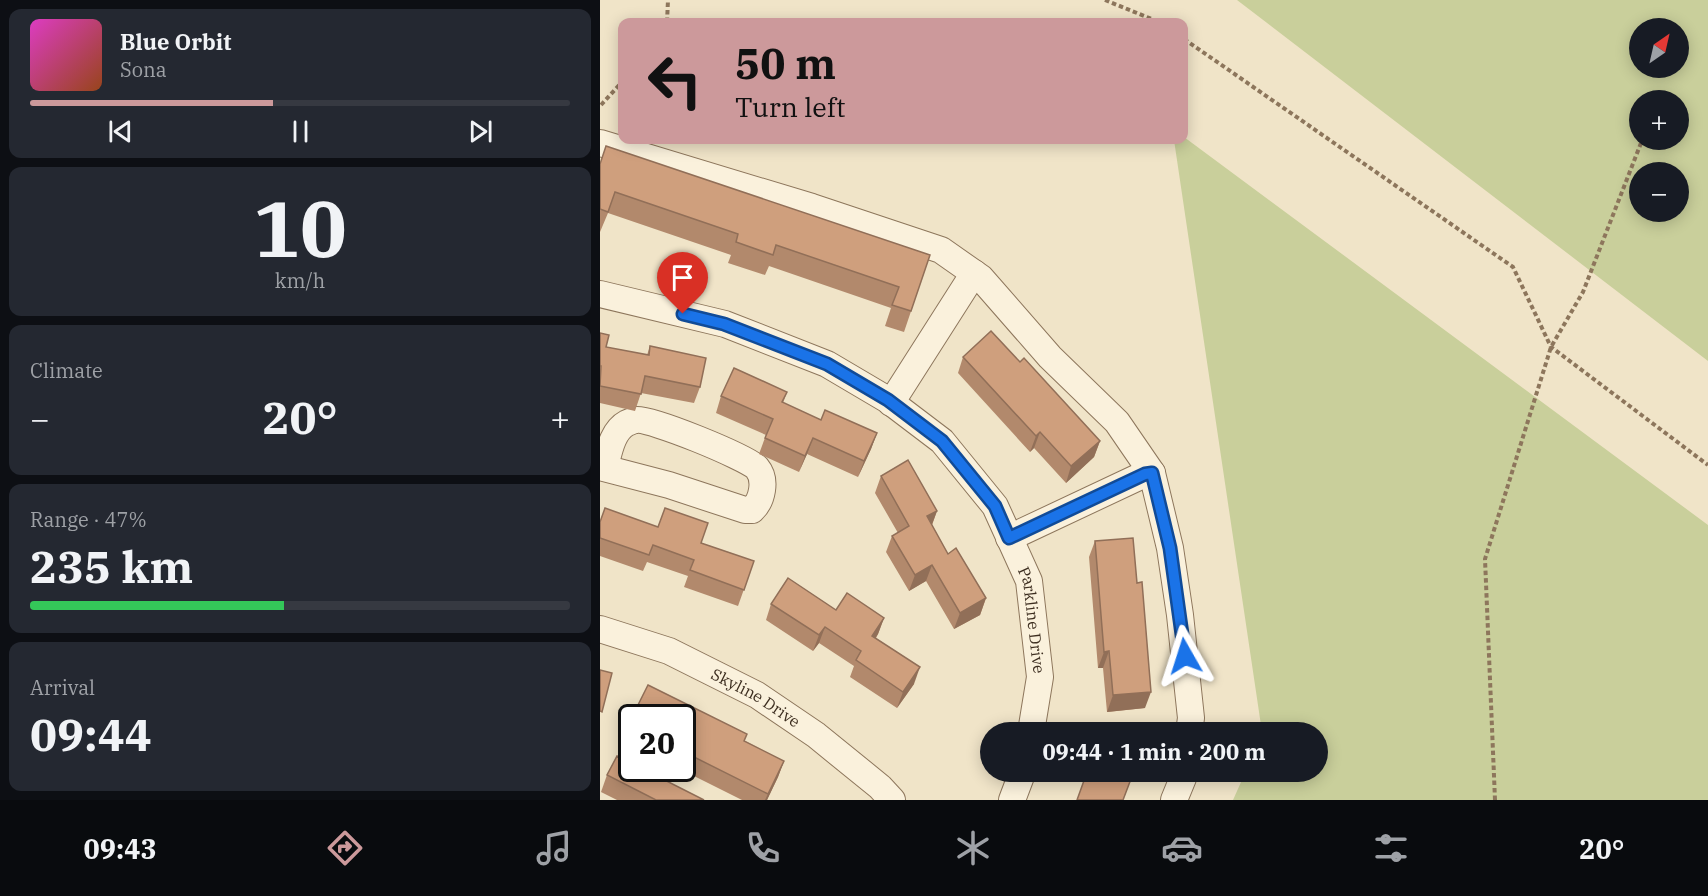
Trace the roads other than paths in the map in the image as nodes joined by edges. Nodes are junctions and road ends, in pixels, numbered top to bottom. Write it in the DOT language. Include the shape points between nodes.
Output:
graph roads {
  1 [pos="600,143"];
  2 [pos="974,273"];
  3 [pos="600,294"];
  4 [pos="891,403"];
  5 [pos="602,467"];
  6 [pos="1152,473"];
  7 [pos="1009,538"];
  8 [pos="600,629"];
  9 [pos="1033,722"];
  10 [pos="1190,722"];
  11 [pos="1019,782"];
  12 [pos="1181,782"];
  13 [pos="892,800"];
  14 [pos="1012,800"];
  15 [pos="1174,800"];
  1 -- 2 [label="street" via="941,250"];
  2 -- 4 [label="street"];
  2 -- 6 [label="street" via="1050,357 1117,422"];
  3 -- 4 [label="street, Parkline Drive" via="724,324 827,364"];
  4 -- 7 [label="street, Parkline Drive" via="942,441 995,506"];
  5 -- 5 [label="street" via="745,510 757,506 762,492 763,480 756,468 661,425 636,420 625,424 614,438"];
  6 -- 7 [label="street"];
  6 -- 10 [label="street" via="1170,548"];
  7 -- 9 [label="street, Parkline Drive" via="1029,581 1040,676"];
  8 -- 13 [label="street, Skyline Drive" via="669,651 757,696 816,735"];
  11 -- 14 [label="street"];
  12 -- 15 [label="street"];
}
